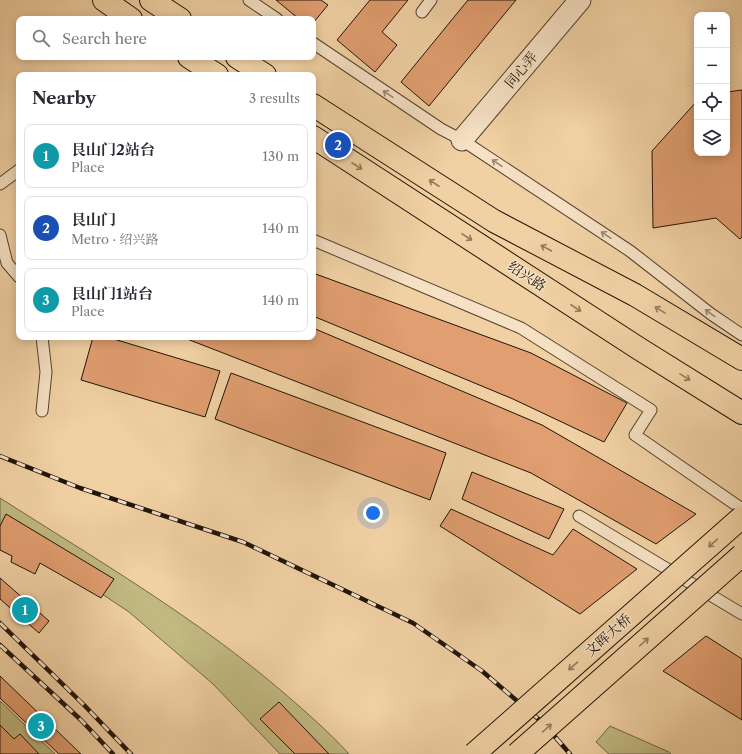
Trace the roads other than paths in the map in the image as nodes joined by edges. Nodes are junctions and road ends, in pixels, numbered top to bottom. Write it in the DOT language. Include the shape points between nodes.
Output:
graph roads {
  1 [pos="104,0"];
  2 [pos="151,0"];
  3 [pos="249,0"];
  4 [pos="431,0"];
  5 [pos="576,1"];
  6 [pos="422,12"];
  7 [pos="127,16"];
  8 [pos="175,16"];
  9 [pos="273,16"];
  10 [pos="316,45"];
  11 [pos="194,60"];
  12 [pos="242,60"];
  13 [pos="212,72"];
  14 [pos="261,72"];
  15 [pos="316,107"];
  16 [pos="316,139"];
  17 [pos="462,140"];
  18 [pos="16,172"];
  19 [pos="0,184"];
  20 [pos="0,235"];
  21 [pos="316,241"];
  22 [pos="16,274"];
  23 [pos="742,335"];
  24 [pos="42,340"];
  25 [pos="742,359"];
  26 [pos="42,411"];
  27 [pos="742,413"];
  28 [pos="742,509"];
  29 [pos="578,516"];
  30 [pos="742,517"];
  31 [pos="742,555"];
  32 [pos="742,614"];
  33 [pos="474,754"];
  34 [pos="517,754"];
  1 -- 7 [label="main road"];
  2 -- 8 [label="main road"];
  3 -- 9 [label="lane"];
  4 -- 6 [label="lane"];
  5 -- 17 [label="street, 同心弄"];
  17 -- 10 [label="lane, one-way" via="441,130"];
  11 -- 13 [label="main road"];
  12 -- 14 [label="main road"];
  25 -- 15 [label="main road, one-way" via="634,295 494,221"];
  16 -- 27 [label="main road, 绍兴路, one-way"];
  23 -- 17 [label="lane, one-way" via="710,314 630,251"];
  18 -- 19 [label="lane"];
  20 -- 22 [label="lane" via="7,263"];
  21 -- 28 [label="lane" via="521,328 651,410 635,435"];
  24 -- 26 [label="lane" via="46,372"];
  29 -- 32 [label="lane"];
  30 -- 33 [label="main road, 文晖大桥, one-way, bridge"];
  34 -- 31 [label="main road, 文晖大桥, one-way, bridge"];
}
